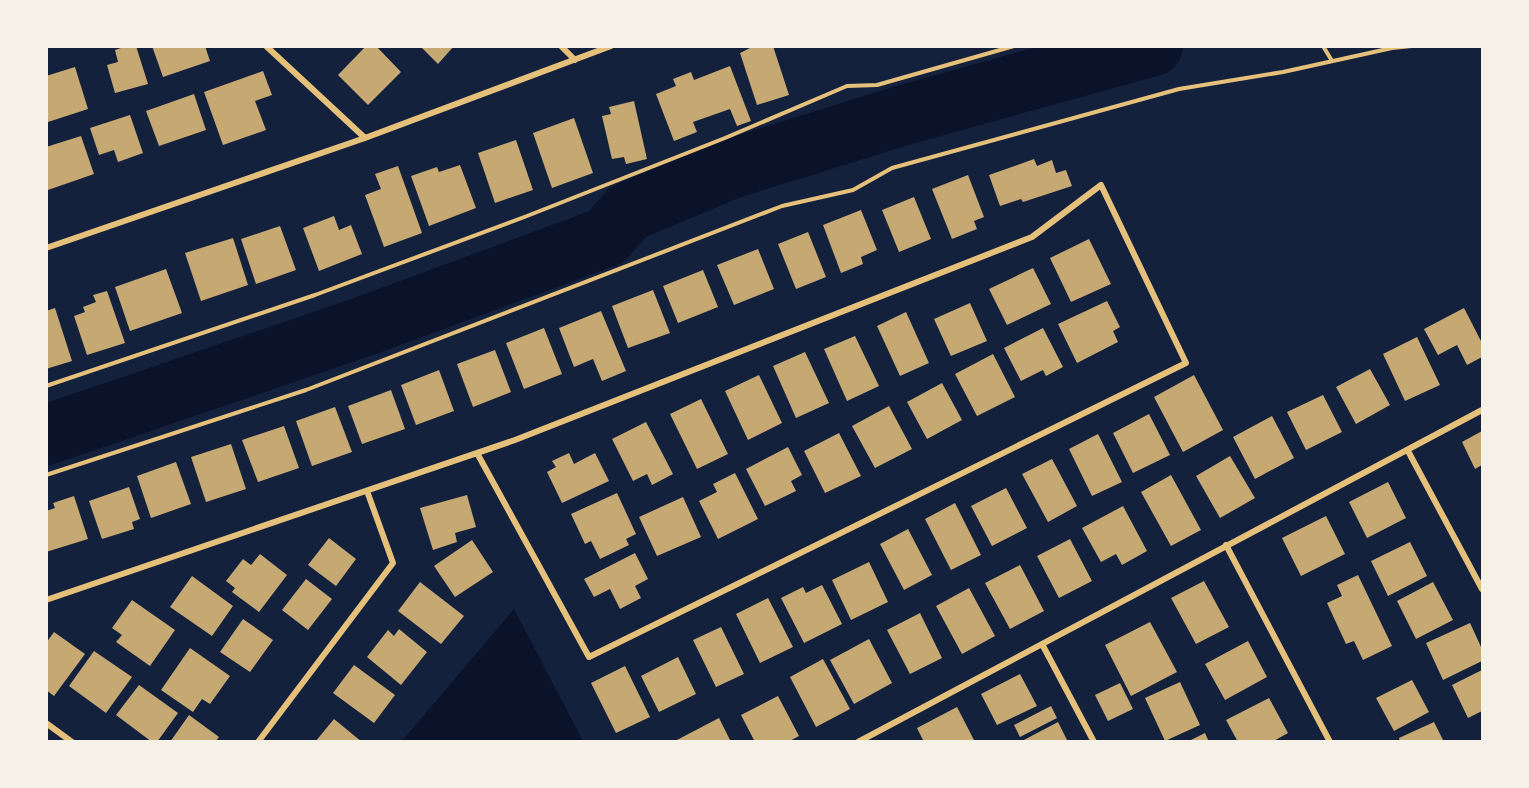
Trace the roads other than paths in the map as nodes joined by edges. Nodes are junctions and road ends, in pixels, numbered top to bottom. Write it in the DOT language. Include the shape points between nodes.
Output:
graph roads {
  1 [pos="266,46"];
  2 [pos="561,46"];
  3 [pos="611,46"];
  4 [pos="575,60"];
  5 [pos="365,138"];
  6 [pos="46,248"];
  7 [pos="1482,410"];
  8 [pos="1408,451"];
  9 [pos="477,453"];
  10 [pos="367,491"];
  11 [pos="1227,545"];
  12 [pos="1482,589"];
  13 [pos="46,600"];
  14 [pos="1042,644"];
  15 [pos="46,723"];
  16 [pos="72,741"];
  17 [pos="258,741"];
  18 [pos="861,741"];
  19 [pos="1094,741"];
  20 [pos="1330,741"];
  1 -- 5 [label="street"];
  2 -- 4 [label="street"];
  3 -- 4 [label="street"];
  4 -- 5 [label="street"];
  5 -- 6 [label="street"];
  7 -- 8 [label="street"];
  8 -- 11 [label="street"];
  8 -- 12 [label="street"];
  9 -- 9 [label="street" via="1032,237 1101,185 1186,363 589,657"];
  9 -- 10 [label="street"];
  10 -- 13 [label="street"];
  10 -- 17 [label="street" via="393,563"];
  11 -- 14 [label="street"];
  11 -- 20 [label="street"];
  14 -- 18 [label="street"];
  14 -- 19 [label="street"];
  15 -- 16 [label="street"];
}
